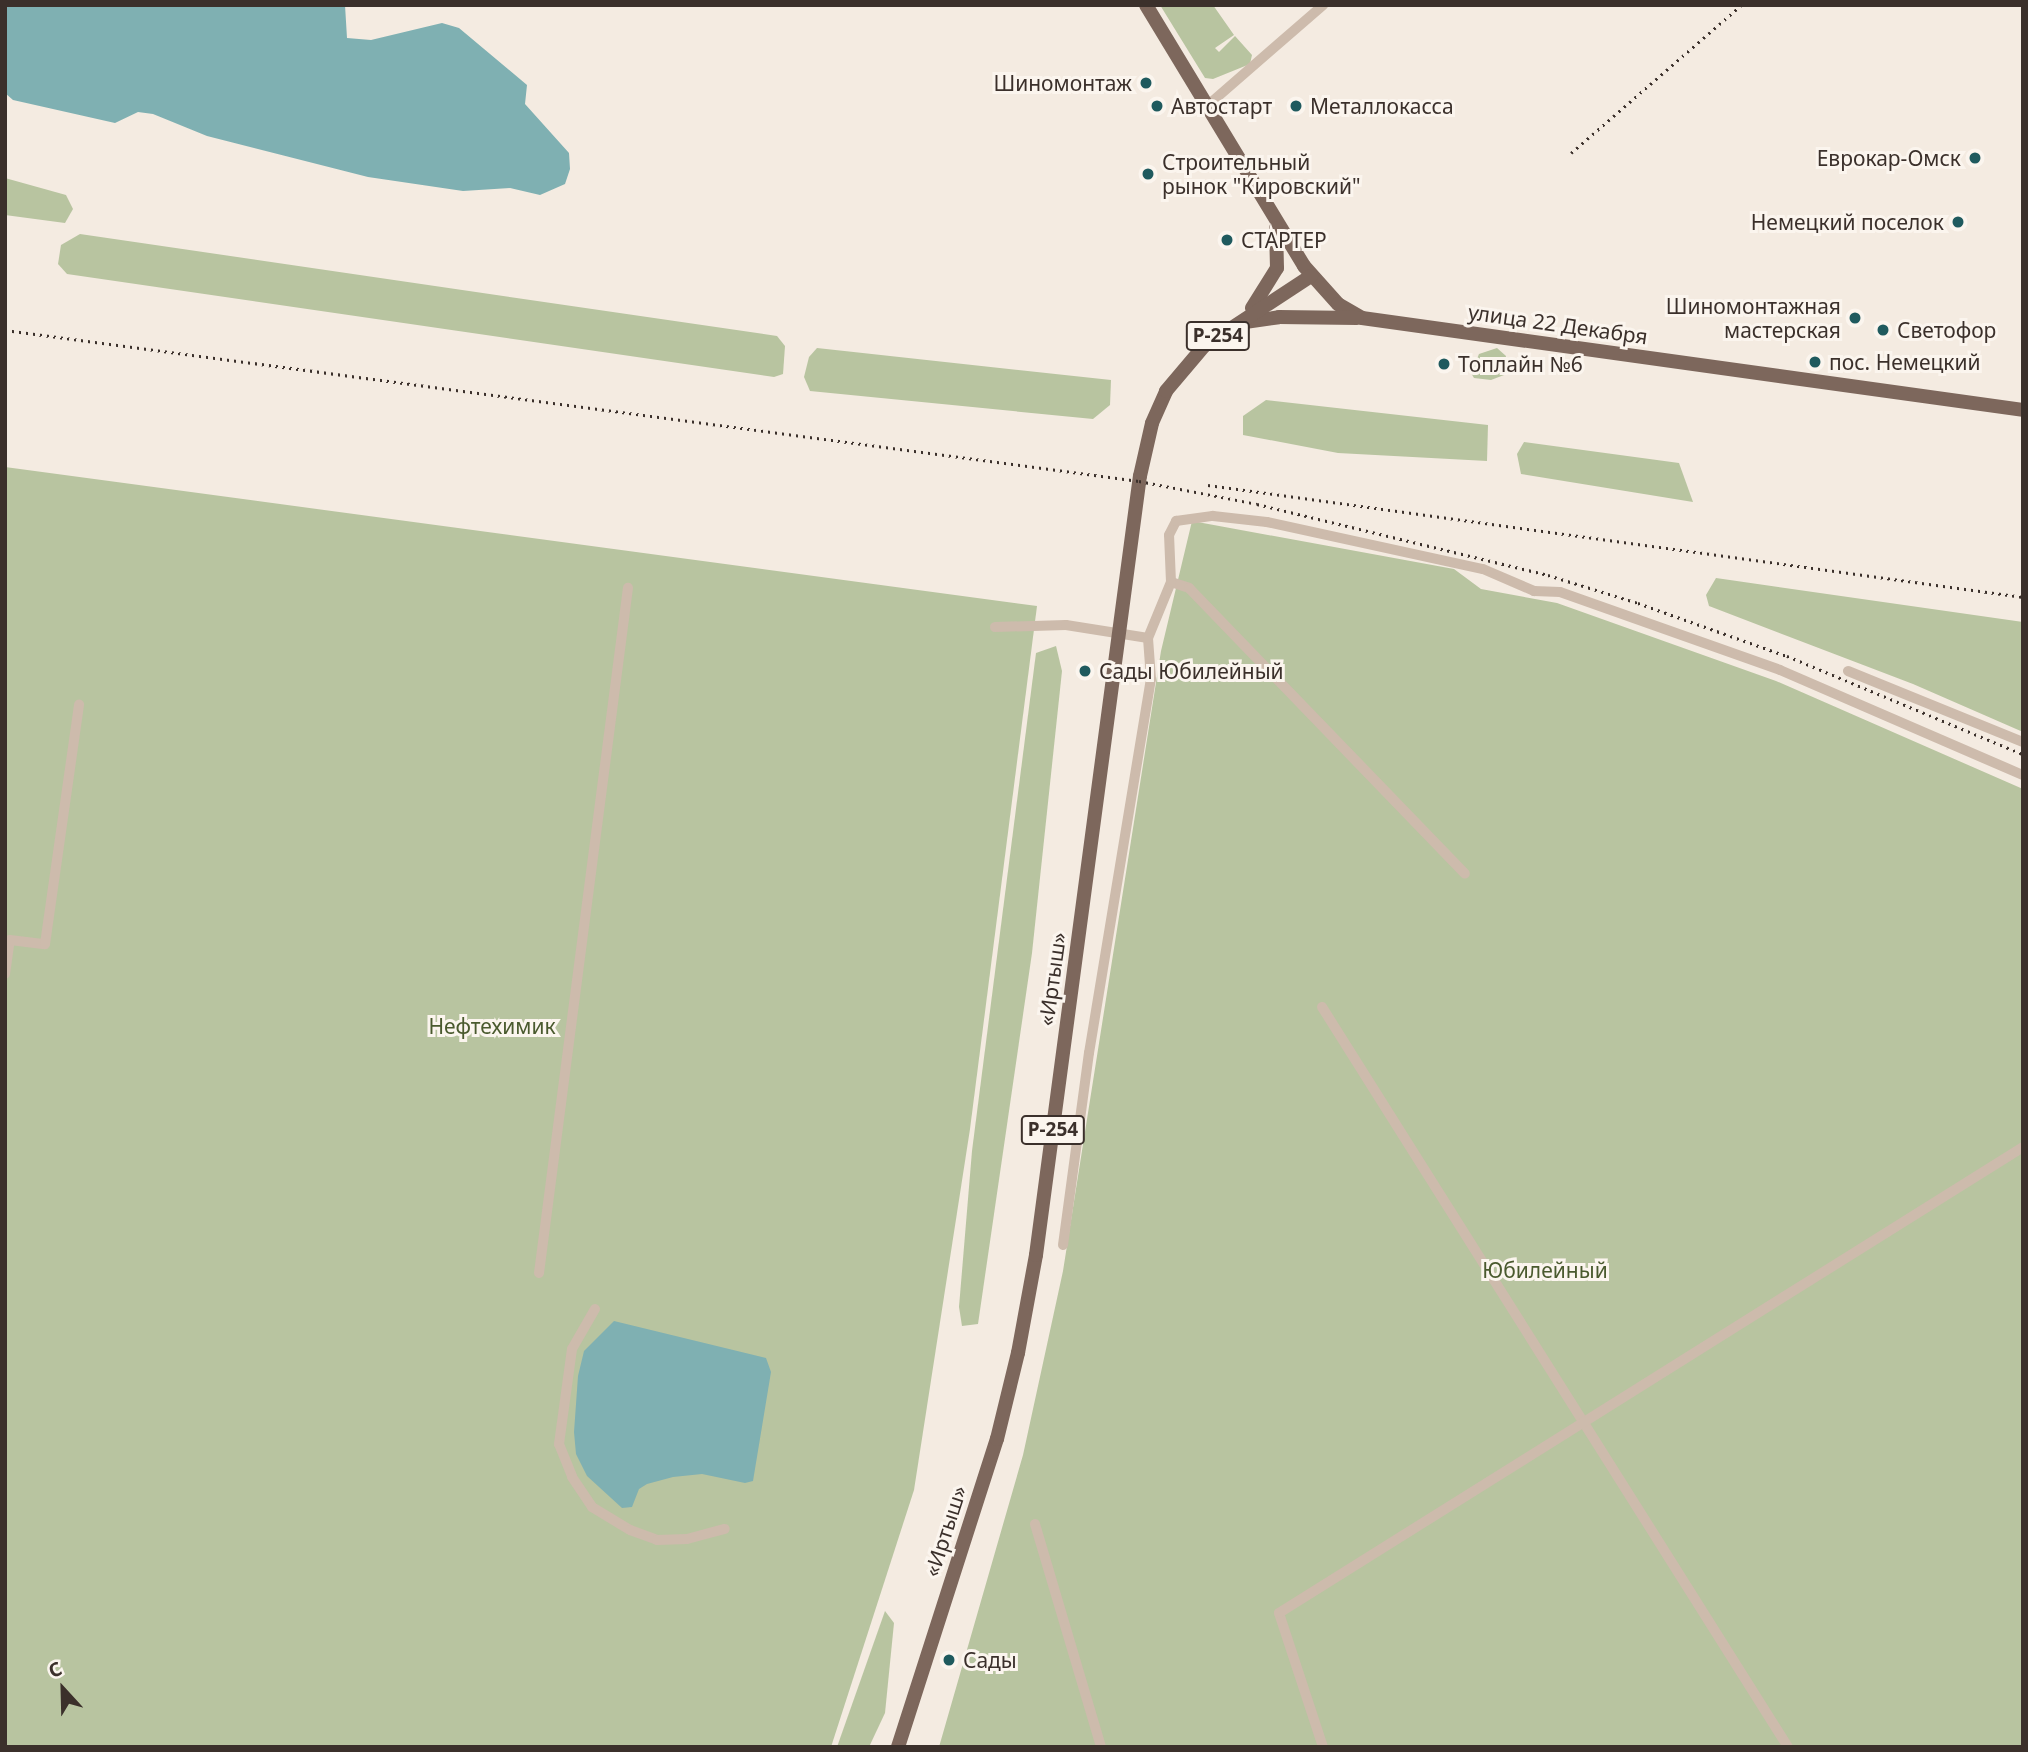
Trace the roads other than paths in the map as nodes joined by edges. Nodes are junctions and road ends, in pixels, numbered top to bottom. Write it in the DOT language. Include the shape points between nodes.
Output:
graph roads {
  1 [pos="1146,5"];
  2 [pos="1323,5"];
  3 [pos="1207,106"];
  4 [pos="1273,216"];
  5 [pos="1311,276"];
  6 [pos="1362,318"];
  7 [pos="1233,325"];
  8 [pos="2023,410"];
  9 [pos="1171,582"];
  10 [pos="628,589"];
  11 [pos="995,627"];
  12 [pos="1118,634"];
  13 [pos="1148,638"];
  14 [pos="1848,671"];
  15 [pos="79,704"];
  16 [pos="2023,742"];
  17 [pos="2023,775"];
  18 [pos="1465,874"];
  19 [pos="5,974"];
  20 [pos="1322,1007"];
  21 [pos="2023,1147"];
  22 [pos="1063,1245"];
  23 [pos="539,1273"];
  24 [pos="595,1309"];
  25 [pos="1583,1420"];
  26 [pos="1035,1524"];
  27 [pos="725,1529"];
  28 [pos="898,1747"];
  29 [pos="1101,1747"];
  30 [pos="1323,1747"];
  31 [pos="1787,1747"];
  1 -- 3 [label="main road, улица 22 Декабря"];
  2 -- 3 [label="street"];
  3 -- 4 [label="main road, улица 22 Декабря"];
  4 -- 5 [label="main road, улица 22 Декабря"];
  4 -- 7 [label="main road" via="1279,246 1277,268 1258,302"];
  5 -- 6 [label="main road, улица 22 Декабря" via="1338,304"];
  5 -- 7 [label="main road, «Иртыш» / Р-254"];
  6 -- 7 [label="main road" via="1279,317"];
  6 -- 8 [label="main road, улица 22 Декабря"];
  7 -- 12 [label="main road, «Иртыш» / Р-254" via="1186,363 1166,391 1152,423"];
  9 -- 13 [label="street"];
  9 -- 17 [label="street" via="1169,535 1175,521 1189,516 1267,522 1358,540 1483,569 1534,591 1560,592 1639,617 1780,670"];
  9 -- 18 [label="street" via="1189,588"];
  10 -- 23 [label="street"];
  11 -- 12 [label="street" via="1066,625"];
  12 -- 13 [label="street"];
  12 -- 28 [label="main road, «Иртыш» / Р-254" via="1039,1228 1018,1353 997,1439"];
  13 -- 22 [label="street" via="1151,679 1089,1053"];
  14 -- 16 [label="street"];
  15 -- 19 [label="street" via="45,944 10,940"];
  20 -- 25 [label="street"];
  21 -- 25 [label="street"];
  24 -- 27 [label="street" via="572,1349 559,1444 572,1477 592,1507 657,1540 687,1539"];
  25 -- 30 [label="street" via="1279,1613"];
  25 -- 31 [label="street"];
  26 -- 29 [label="street"];
}
